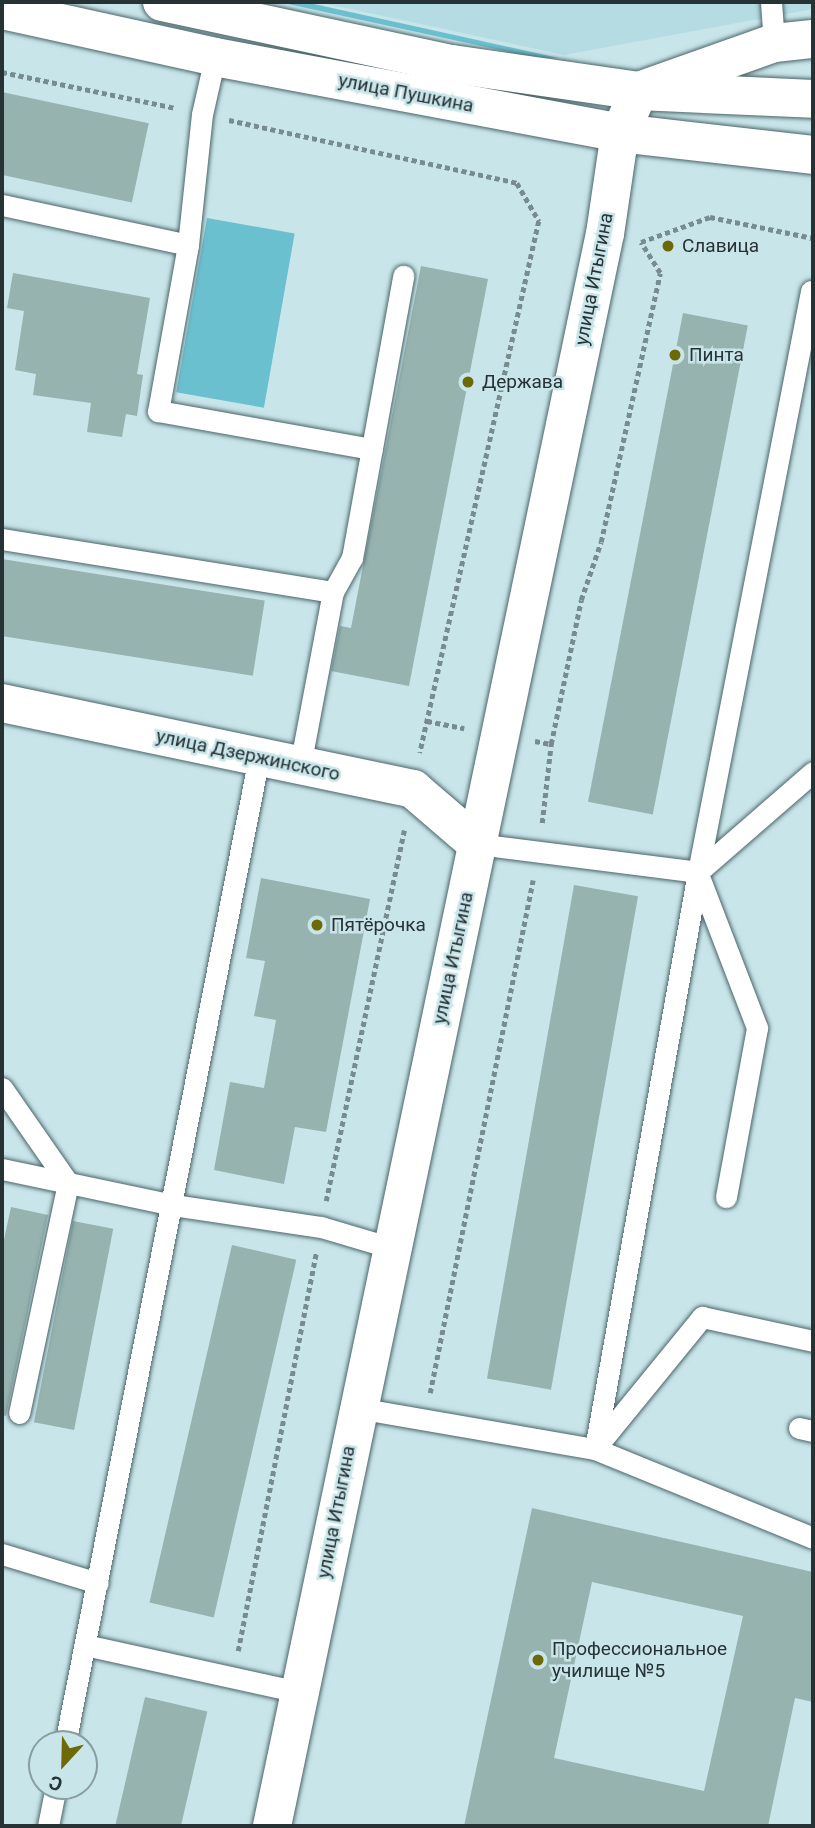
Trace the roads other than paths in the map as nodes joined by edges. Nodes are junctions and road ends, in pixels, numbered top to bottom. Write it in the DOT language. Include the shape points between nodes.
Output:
graph roads {
  1 [pos="162,2"];
  2 [pos="771,2"];
  3 [pos="2,10"];
  4 [pos="813,39"];
  5 [pos="774,43"];
  6 [pos="215,57"];
  7 [pos="639,91"];
  8 [pos="813,99"];
  9 [pos="620,133"];
  10 [pos="813,155"];
  11 [pos="2,205"];
  12 [pos="188,245"];
  13 [pos="403,276"];
  14 [pos="811,291"];
  15 [pos="372,449"];
  16 [pos="2,540"];
  17 [pos="334,592"];
  18 [pos="2,703"];
  19 [pos="259,757"];
  20 [pos="300,766"];
  21 [pos="813,772"];
  22 [pos="477,844"];
  23 [pos="698,872"];
  24 [pos="2,1088"];
  25 [pos="2,1169"];
  26 [pos="68,1182"];
  27 [pos="726,1197"];
  28 [pos="173,1205"];
  29 [pos="393,1248"];
  30 [pos="813,1341"];
  31 [pos="357,1408"];
  32 [pos="19,1413"];
  33 [pos="595,1449"];
  34 [pos="813,1538"];
  35 [pos="2,1554"];
  36 [pos="99,1583"];
  37 [pos="85,1645"];
  38 [pos="299,1692"];
  39 [pos="68,1730"];
  40 [pos="53,1800"];
  41 [pos="48,1826"];
  42 [pos="272,1826"];
  1 -- 7 [label="street, улица Пушкина" via="452,64"];
  2 -- 5 [label="lane"];
  3 -- 6 [label="street, улица Пушкина"];
  4 -- 5 [label="street"];
  5 -- 7 [label="street"];
  6 -- 9 [label="street, улица Пушкина"];
  6 -- 12 [label="lane" via="202,114"];
  7 -- 8 [label="street, улица Пушкина"];
  7 -- 9 [label="street, улица Итыгина"];
  9 -- 10 [label="street, улица Пушкина"];
  9 -- 22 [label="street, улица Итыгина" via="605,234"];
  11 -- 12 [label="lane"];
  12 -- 15 [label="lane" via="158,411"];
  13 -- 15 [label="lane"];
  14 -- 23 [label="lane"];
  15 -- 17 [label="lane" via="352,558"];
  16 -- 17 [label="lane"];
  17 -- 20 [label="lane"];
  18 -- 19 [label="street, улица Дзержинского"];
  19 -- 20 [label="street, улица Дзержинского"];
  19 -- 28 [label="lane"];
  20 -- 22 [label="street, улица Дзержинского" via="413,789"];
  21 -- 23 [label="lane"];
  22 -- 23 [label="lane"];
  22 -- 29 [label="street, улица Итыгина"];
  23 -- 27 [label="lane" via="757,1028"];
  23 -- 33 [label="lane"];
  24 -- 26 [label="lane"];
  25 -- 26 [label="lane"];
  26 -- 28 [label="lane"];
  26 -- 32 [label="lane"];
  28 -- 29 [label="lane" via="321,1227"];
  28 -- 36 [label="lane"];
  29 -- 31 [label="street, улица Итыгина"];
  30 -- 33 [label="lane" via="702,1317"];
  31 -- 33 [label="lane"];
  31 -- 38 [label="street, улица Итыгина"];
  33 -- 34 [label="lane"];
  35 -- 36 [label="lane"];
  36 -- 37 [label="lane"];
  37 -- 38 [label="lane"];
  37 -- 39 [label="lane"];
  38 -- 42 [label="street, улица Итыгина"];
  40 -- 41 [label="lane"];
}
